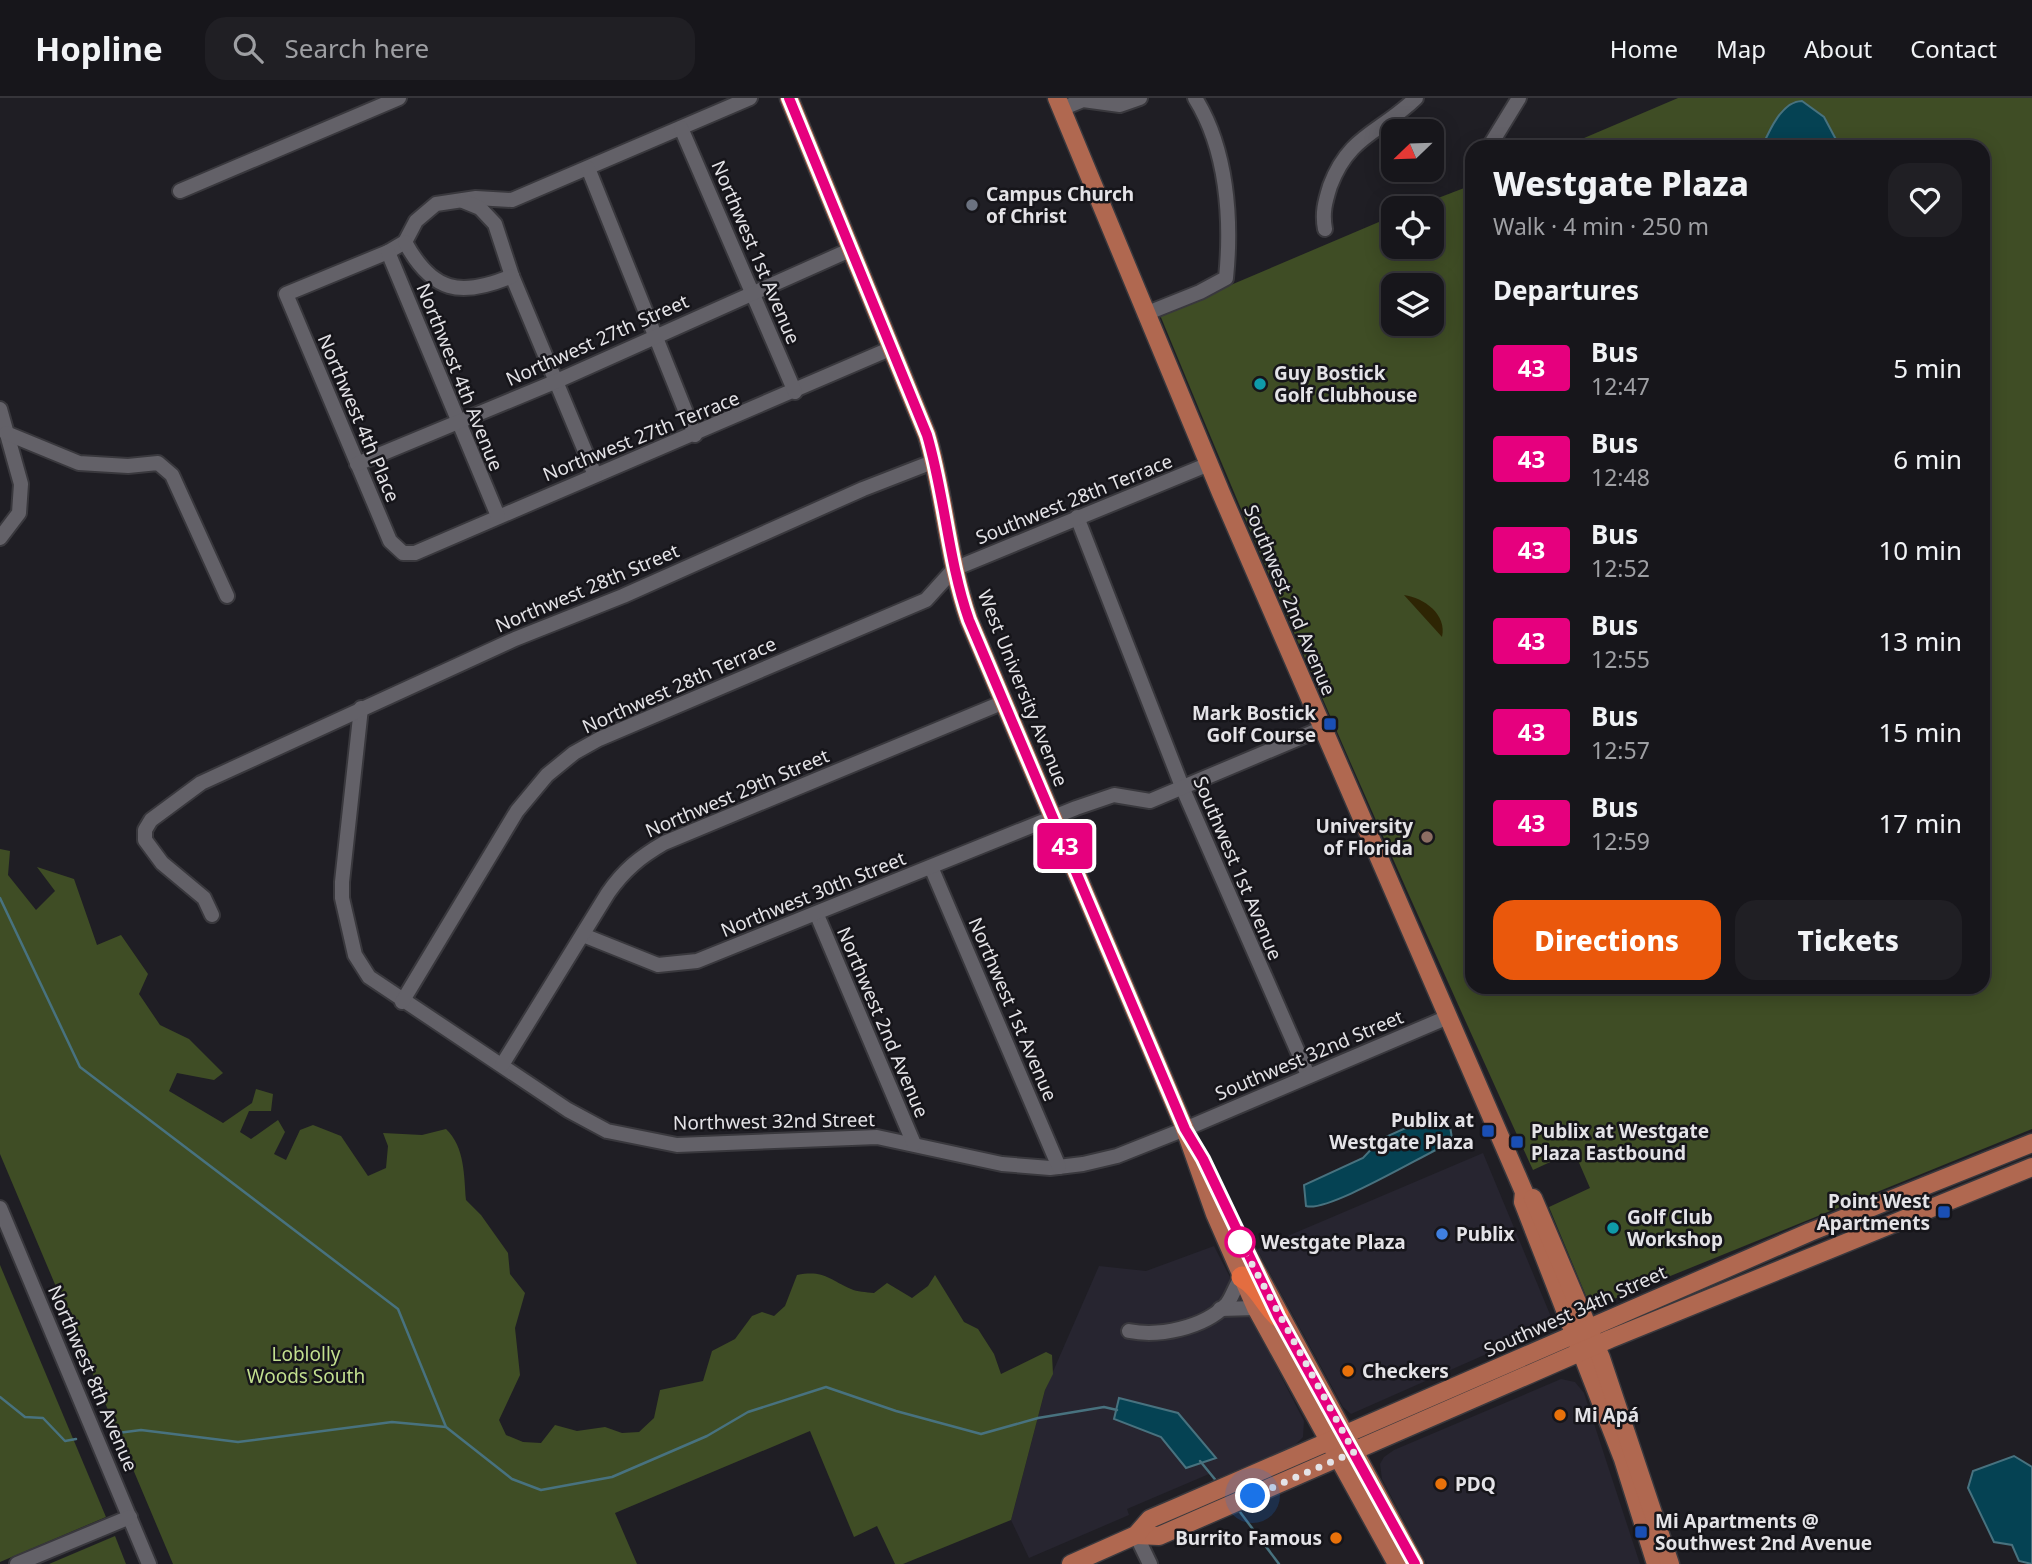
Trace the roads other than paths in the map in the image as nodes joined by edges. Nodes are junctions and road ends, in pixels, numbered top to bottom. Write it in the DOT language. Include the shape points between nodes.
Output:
graph roads {
  1 [pos="400,98"];
  2 [pos="750,98"];
  3 [pos="789,98"];
  4 [pos="1140,98"];
  5 [pos="1195,98"];
  6 [pos="1416,98"];
  7 [pos="1519,98"];
  8 [pos="1084,99"];
  9 [pos="1059,103"];
  10 [pos="681,128"];
  11 [pos="1493,140"];
  12 [pos="588,168"];
  13 [pos="180,191"];
  14 [pos="458,200"];
  15 [pos="500,200"];
  16 [pos="495,224"];
  17 [pos="1325,229"];
  18 [pos="405,242"];
  19 [pos="852,249"];
  20 [pos="388,252"];
  21 [pos="512,276"];
  22 [pos="752,292"];
  23 [pos="1145,314"];
  24 [pos="655,335"];
  25 [pos="892,348"];
  26 [pos="556,381"];
  27 [pos="795,392"];
  28 [pos="0,409"];
  29 [pos="457,422"];
  30 [pos="6,433"];
  31 [pos="695,435"];
  32 [pos="934,461"];
  33 [pos="357,464"];
  34 [pos="1209,464"];
  35 [pos="595,475"];
  36 [pos="498,516"];
  37 [pos="1077,517"];
  38 [pos="0,538"];
  39 [pos="402,553"];
  40 [pos="954,569"];
  41 [pos="227,596"];
  42 [pos="1004,702"];
  43 [pos="361,708"];
  44 [pos="1323,728"];
  45 [pos="1183,789"];
  46 [pos="1053,817"];
  47 [pos="931,867"];
  48 [pos="212,915"];
  49 [pos="817,915"];
  50 [pos="583,934"];
  51 [pos="402,1002"];
  52 [pos="1448,1017"];
  53 [pos="502,1065"];
  54 [pos="1308,1075"];
  55 [pos="1185,1129"];
  56 [pos="2032,1143"];
  57 [pos="914,1144"];
  58 [pos="1059,1167"];
  59 [pos="2032,1167"];
  60 [pos="0,1208"];
  61 [pos="1242,1277"];
  62 [pos="1256,1308"];
  63 [pos="1220,1310"];
  64 [pos="1278,1316"];
  65 [pos="1583,1330"];
  66 [pos="1129,1331"];
  67 [pos="1589,1348"];
  68 [pos="1337,1439"];
  69 [pos="1347,1455"];
  70 [pos="130,1517"];
  71 [pos="1136,1535"];
  72 [pos="18,1564"];
  73 [pos="149,1564"];
  74 [pos="1071,1564"];
  75 [pos="1150,1564"];
  76 [pos="1397,1564"];
  77 [pos="1415,1564"];
  78 [pos="1656,1564"];
  79 [pos="1670,1564"];
  1 -- 13 [label="street"];
  2 -- 10 [label="street"];
  3 -- 19 [label="main road, West University Avenue"];
  4 -- 8 [label="street" via="1120,105"];
  5 -- 23 [label="street" via="1211,128 1220,165 1229,246 1226,278"];
  6 -- 17 [label="street" via="1348,151 1327,195 1322,214"];
  7 -- 11 [label="street"];
  8 -- 9 [label="street"];
  9 -- 23 [label="main road, Southwest 2nd Avenue"];
  10 -- 12 [label="street"];
  10 -- 22 [label="street, Northwest 1st Avenue"];
  12 -- 15 [label="street" via="512,200"];
  12 -- 24 [label="street"];
  14 -- 15 [label="street"];
  14 -- 16 [label="street" via="480,208"];
  14 -- 18 [label="street" via="436,204 424,212"];
  15 -- 16 [label="street"];
  16 -- 21 [label="street"];
  18 -- 20 [label="street"];
  18 -- 21 [label="street" via="423,271 448,287 482,288"];
  19 -- 22 [label="street, Northwest 27th Street"];
  19 -- 25 [label="main road, West University Avenue"];
  20 -- 29 [label="street, Northwest 4th Avenue"];
  20 -- 33 [label="street, Northwest 4th Place" via="286,295"];
  21 -- 26 [label="street"];
  22 -- 24 [label="street, Northwest 27th Street"];
  22 -- 27 [label="street, Northwest 1st Avenue"];
  23 -- 34 [label="main road, Southwest 2nd Avenue"];
  24 -- 26 [label="street, Northwest 27th Street"];
  24 -- 31 [label="street"];
  25 -- 27 [label="street, Northwest 27th Terrace"];
  25 -- 32 [label="main road, West University Avenue"];
  26 -- 29 [label="street, Northwest 27th Street"];
  26 -- 35 [label="street"];
  27 -- 31 [label="street, Northwest 27th Terrace"];
  28 -- 30 [label="street"];
  29 -- 33 [label="street, Northwest 27th Street"];
  29 -- 36 [label="street, Northwest 4th Avenue"];
  30 -- 38 [label="street" via="21,484 19,513"];
  30 -- 41 [label="street" via="79,463 158,463 172,475"];
  31 -- 35 [label="street, Northwest 27th Terrace"];
  32 -- 40 [label="main road, West University Avenue"];
  32 -- 43 [label="street, Northwest 28th Street"];
  33 -- 39 [label="street, Northwest 4th Place" via="390,541"];
  34 -- 37 [label="street, Southwest 28th Terrace"];
  34 -- 44 [label="main road, Southwest 2nd Avenue"];
  35 -- 36 [label="street, Northwest 27th Terrace"];
  36 -- 39 [label="street, Northwest 27th Terrace" via="415,553"];
  37 -- 40 [label="street, Southwest 28th Terrace"];
  37 -- 45 [label="street, Southwest 1st Avenue"];
  40 -- 42 [label="main road, West University Avenue" via="969,620"];
  40 -- 51 [label="street, Northwest 28th Terrace" via="926,600 574,753 547,775 517,811"];
  42 -- 46 [label="main road, West University Avenue"];
  42 -- 50 [label="street, Northwest 29th Street" via="652,850 621,875"];
  43 -- 48 [label="street, Northwest 28th Street" via="201,783 160,812 145,830 152,852 204,898"];
  43 -- 51 [label="street, Northwest 32nd Street" via="342,898 355,955 369,977"];
  44 -- 45 [label="street, Northwest 30th Street"];
  44 -- 52 [label="main road, Southwest 2nd Avenue"];
  45 -- 46 [label="street, Northwest 30th Street" via="1150,801 1114,795"];
  45 -- 54 [label="street, Southwest 1st Avenue"];
  46 -- 47 [label="street, Northwest 30th Street"];
  46 -- 55 [label="main road, West University Avenue"];
  47 -- 49 [label="street, Northwest 30th Street"];
  47 -- 58 [label="street, Northwest 1st Avenue"];
  49 -- 50 [label="street, Northwest 30th Street" via="682,965 658,965"];
  49 -- 57 [label="street, Northwest 2nd Avenue"];
  50 -- 53 [label="street, Northwest 29th Street"];
  51 -- 53 [label="street, Northwest 32nd Street"];
  52 -- 54 [label="street, Southwest 32nd Street"];
  52 -- 65 [label="main road, Southwest 2nd Avenue" via="1524,1192 1534,1199"];
  53 -- 57 [label="street, Northwest 32nd Street" via="568,1110 628,1136 677,1145 877,1137"];
  54 -- 55 [label="street, Southwest 32nd Street"];
  55 -- 58 [label="street, Northwest 32nd Street" via="1118,1156"];
  55 -- 61 [label="main road, West University Avenue"];
  55 -- 64 [label="main road, West University Avenue"];
  56 -- 65 [label="main road, Southwest 34th Street"];
  57 -- 58 [label="street, Northwest 32nd Street" via="1002,1164"];
  59 -- 67 [label="main road, Southwest 34th Street"];
  60 -- 70 [label="street, Northwest 8th Avenue"];
  61 -- 62 [label="main road, West University Avenue"];
  61 -- 63 [label="street"];
  61 -- 64 [label="highway" via="1255,1283 1266,1305"];
  62 -- 63 [label="street"];
  62 -- 68 [label="main road, West University Avenue"];
  63 -- 66 [label="street" via="1174,1331 1152,1335"];
  64 -- 68 [label="main road, West University Avenue"];
  65 -- 67 [label="main road, Southwest 2nd Avenue"];
  65 -- 68 [label="main road, Southwest 34th Street"];
  67 -- 69 [label="main road, Southwest 34th Street"];
  67 -- 78 [label="main road, Southwest 2nd Avenue"];
  67 -- 79 [label="main road, Southwest 2nd Avenue"];
  68 -- 69 [label="main road, West University Avenue"];
  68 -- 71 [label="main road, Southwest 34th Street" via="1150,1519"];
  69 -- 71 [label="main road, Southwest 34th Street" via="1159,1536"];
  69 -- 76 [label="main road, West University Avenue"];
  69 -- 77 [label="main road, West University Avenue"];
  70 -- 72 [label="street"];
  70 -- 73 [label="street, Northwest 8th Avenue"];
  71 -- 74 [label="main road"];
  71 -- 75 [label="street"];
}
